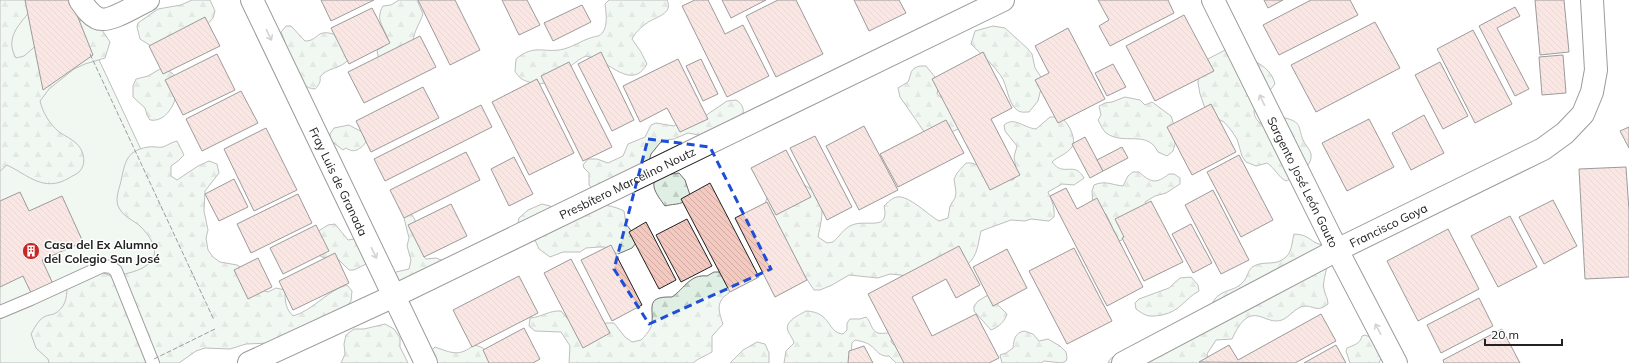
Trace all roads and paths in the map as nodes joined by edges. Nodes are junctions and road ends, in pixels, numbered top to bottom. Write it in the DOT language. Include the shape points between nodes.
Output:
graph roads {
  1 [pos="80,0"];
  2 [pos="148,0"];
  3 [pos="252,0"];
  4 [pos="1003,0"];
  5 [pos="1213,0"];
  6 [pos="1592,0"];
  7 [pos="1337,250"];
  8 [pos="394,296"];
  9 [pos="0,312"];
  10 [pos="153,363"];
  11 [pos="249,363"];
  12 [pos="426,363"];
  13 [pos="1123,363"];
  14 [pos="1396,363"];
  1 -- 2 [label="street" via="87,10 99,19 109,19"];
  3 -- 8 [label="street, Fray Luis de Granada, one-way"];
  4 -- 8 [label="street, Presbítero Marcelino Noutz"];
  7 -- 5 [label="street, Sargento José León Gauto, one-way"];
  6 -- 7 [label="street, Francisco Goya" via="1596,70 1592,92 1583,114 1565,133 1542,149"];
  7 -- 13 [label="street, Francisco Goya"];
  14 -- 7 [label="street, Sargento José León Gauto, one-way"];
  8 -- 11 [label="street, Presbítero Marcelino Noutz"];
  8 -- 12 [label="street, Fray Luis de Granada"];
  9 -- 10 [label="lane" via="103,266 111,267 116,271"];
}
